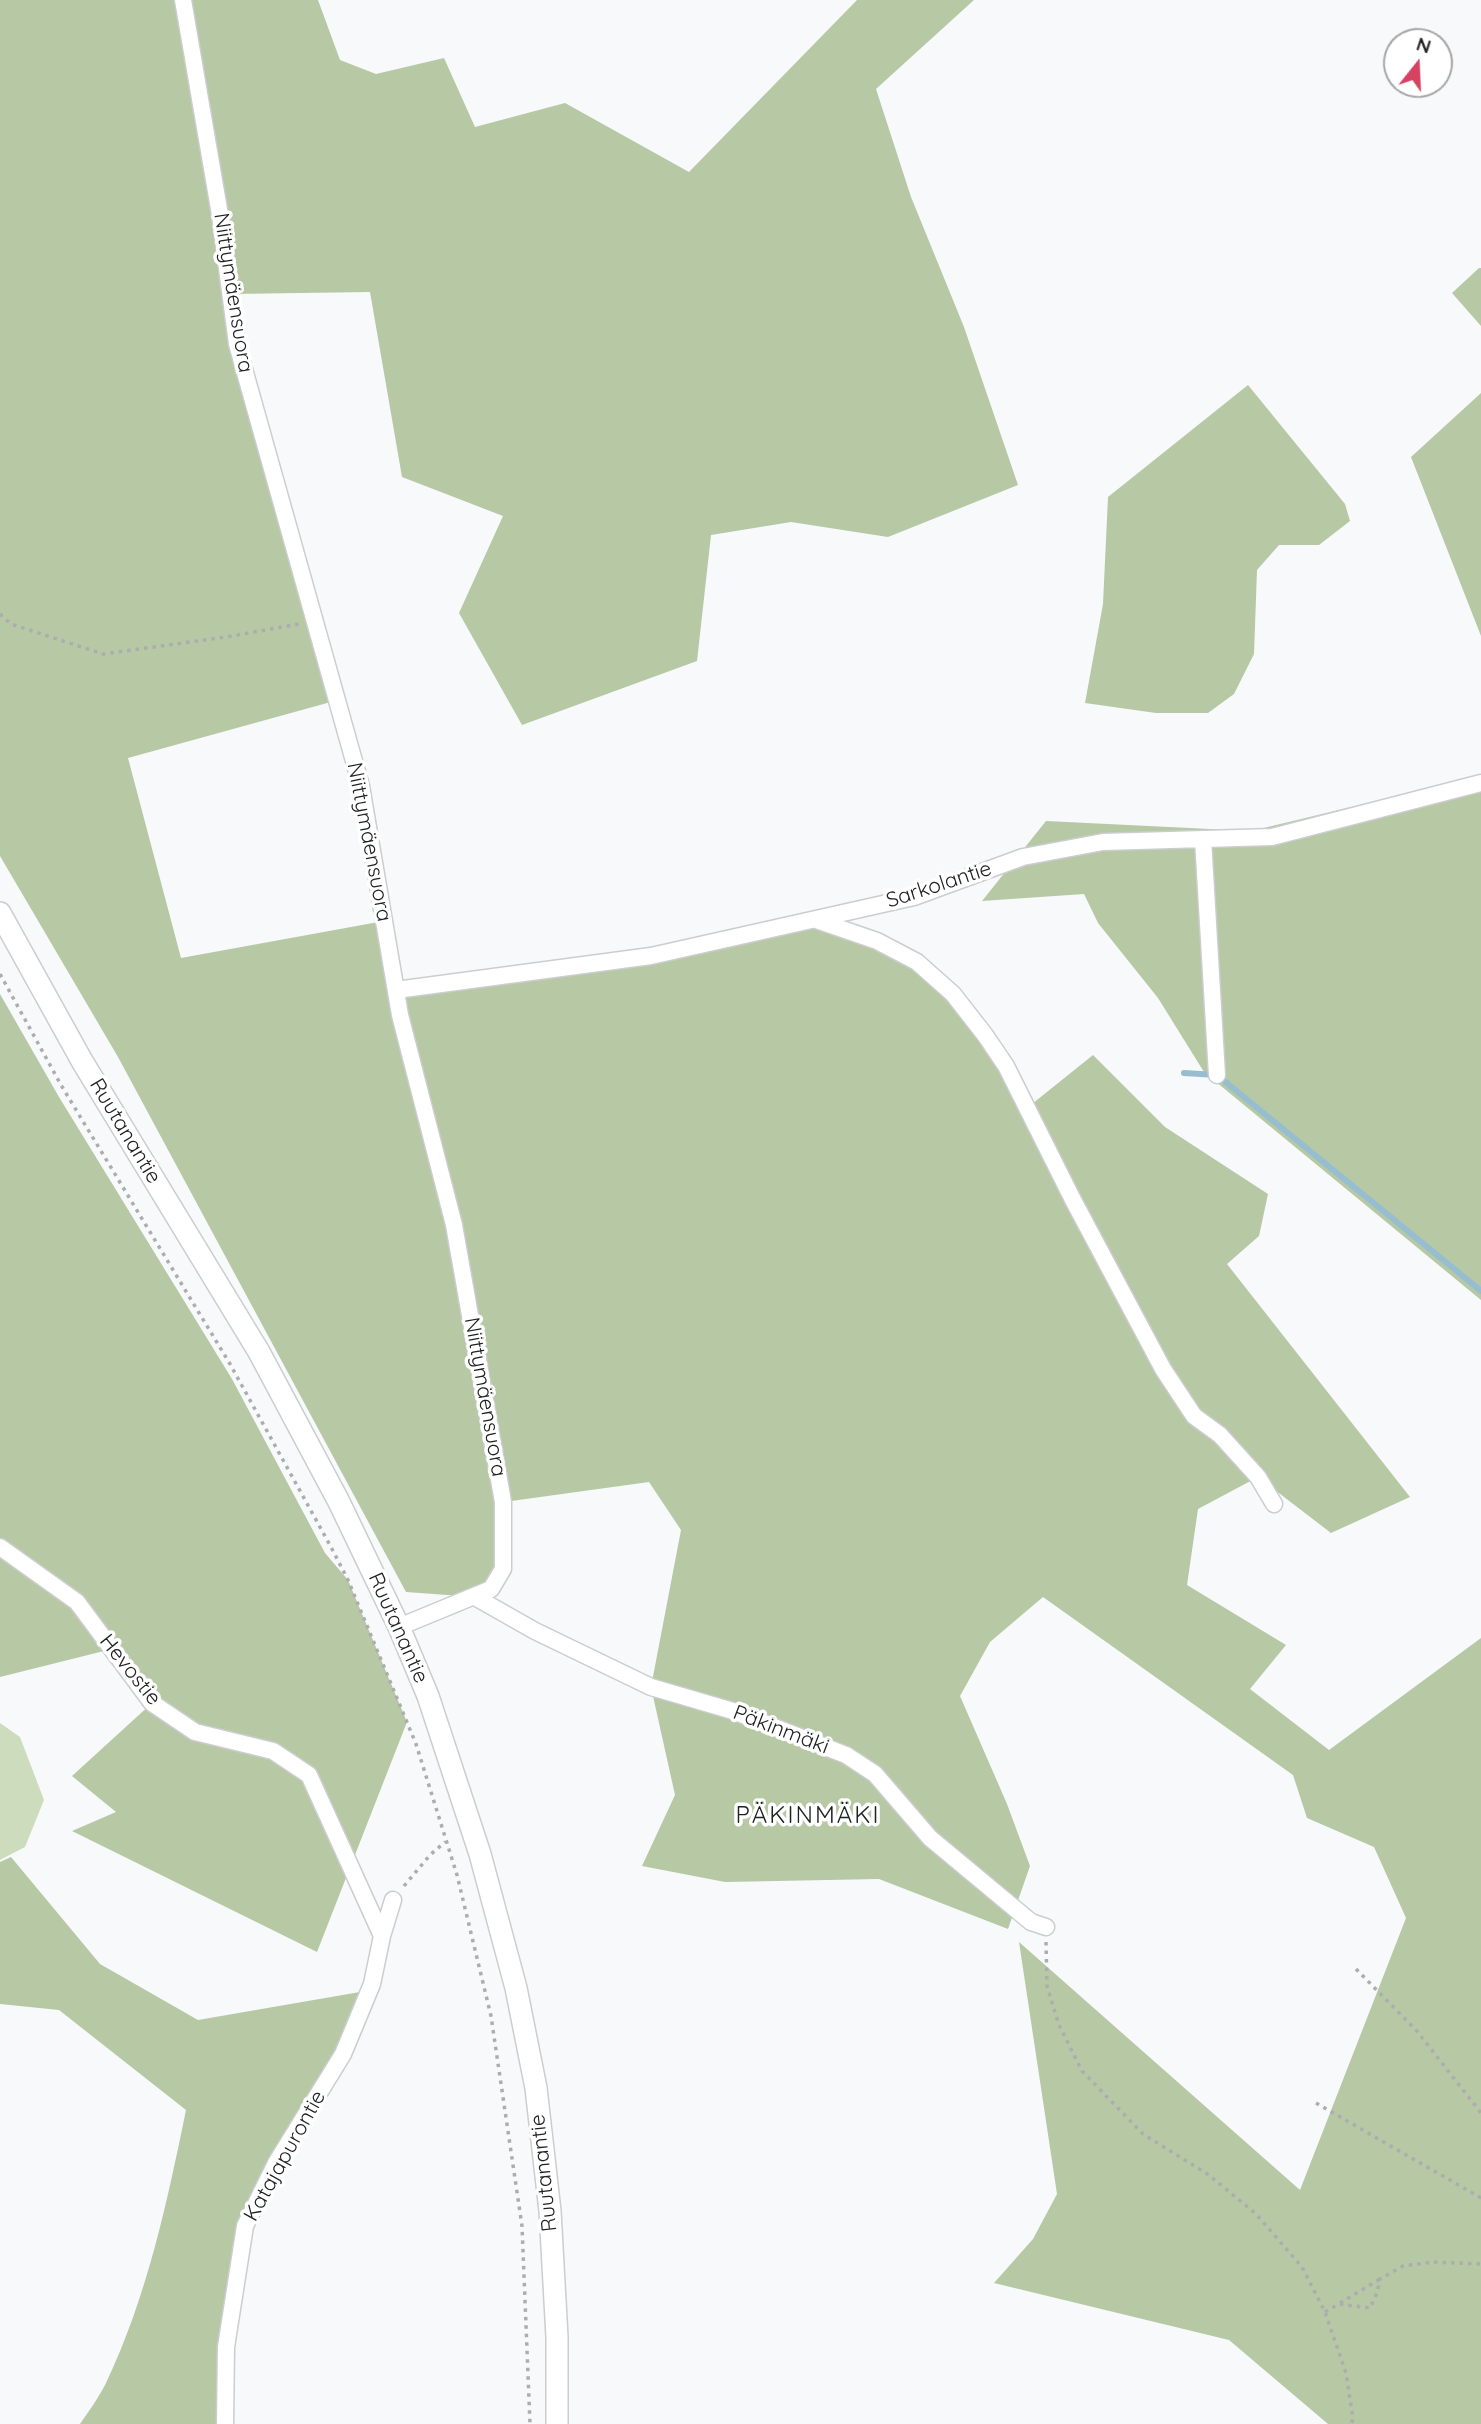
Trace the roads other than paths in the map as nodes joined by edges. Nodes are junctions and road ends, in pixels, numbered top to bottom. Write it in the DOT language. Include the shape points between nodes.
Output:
graph roads {
  1 [pos="183,0"];
  2 [pos="1481,783"];
  3 [pos="1203,839"];
  4 [pos="0,913"];
  5 [pos="813,919"];
  6 [pos="396,990"];
  7 [pos="1217,1075"];
  8 [pos="1274,1504"];
  9 [pos="0,1547"];
  10 [pos="475,1597"];
  11 [pos="399,1627"];
  12 [pos="393,1900"];
  13 [pos="1046,1927"];
  14 [pos="382,1936"];
  15 [pos="225,2424"];
  16 [pos="557,2424"];
  1 -- 6 [label="street, Niittymäensuora" via="237,344 361,786"];
  2 -- 3 [label="street, Sarkolantie" via="1272,837"];
  3 -- 5 [label="street, Sarkolantie" via="1102,842 1023,857 914,897"];
  3 -- 7 [label="street"];
  4 -- 11 [label="street, Ruutanantie" via="82,1061 258,1352 339,1502"];
  5 -- 6 [label="street, Sarkolantie" via="651,956"];
  5 -- 8 [label="street" via="877,941 917,962 953,994 1006,1066 1163,1369 1194,1416 1258,1476"];
  6 -- 10 [label="street, Niittymäensuora" via="454,1225 503,1502 503,1569 491,1589"];
  9 -- 14 [label="street, Hevostie" via="77,1602 152,1703 195,1732 273,1751 309,1775"];
  10 -- 11 [label="street, Niittymäensuora"];
  10 -- 13 [label="street, Päkinmäki" via="651,1687 733,1711 846,1755 875,1774 930,1839 1031,1922"];
  11 -- 16 [label="street, Ruutanantie" via="428,1696 480,1854 516,1988 536,2088 550,2211"];
  12 -- 14 [label="street, Katajapurontie"];
  14 -- 15 [label="street, Katajapurontie" via="372,1984 343,2054 276,2163 245,2226 226,2347"];
}
